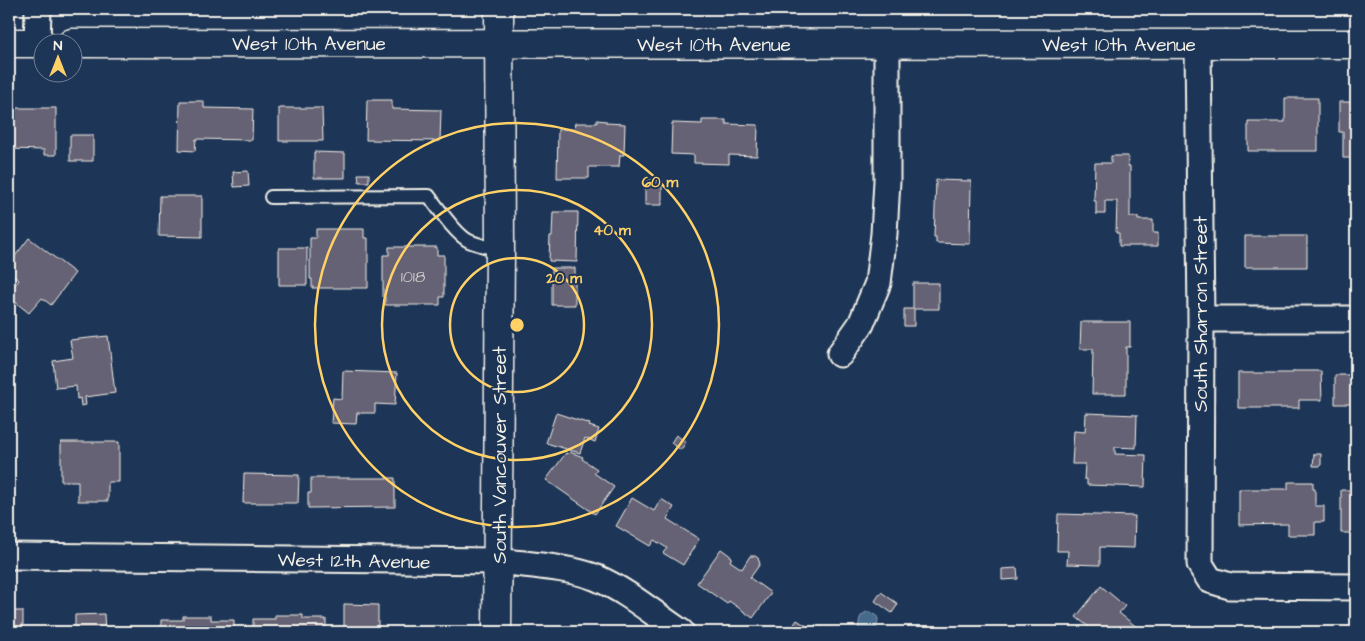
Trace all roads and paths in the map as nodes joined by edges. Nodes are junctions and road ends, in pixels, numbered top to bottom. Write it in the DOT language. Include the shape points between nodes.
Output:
graph roads {
  1 [pos="38,9"];
  2 [pos="499,9"];
  3 [pos="39,32"];
  4 [pos="9,43"];
  5 [pos="32,43"];
  6 [pos="82,43"];
  7 [pos="499,44"];
  8 [pos="887,44"];
  9 [pos="1198,44"];
  10 [pos="1356,44"];
  11 [pos="270,197"];
  12 [pos="500,250"];
  13 [pos="1201,319"];
  14 [pos="1356,320"];
  15 [pos="840,354"];
  16 [pos="9,556"];
  17 [pos="498,561"];
  18 [pos="1356,587"];
  19 [pos="497,632"];
  20 [pos="681,632"];
  1 -- 3 [label="street"];
  2 -- 7 [label="main road, South Vancouver Street"];
  4 -- 5 [label="main road"];
  6 -- 7 [label="main road, West 10th Avenue"];
  7 -- 8 [label="main road, West 10th Avenue"];
  7 -- 12 [label="main road, South Vancouver Street"];
  8 -- 9 [label="main road, West 10th Avenue"];
  8 -- 15 [label="street" via="887,180 878,283 861,324"];
  9 -- 10 [label="main road, West 10th Avenue"];
  9 -- 13 [label="street, South Sharron Street"];
  11 -- 12 [label="lane" via="429,196 468,241"];
  12 -- 17 [label="main road, South Vancouver Street"];
  13 -- 14 [label="street"];
  13 -- 18 [label="street, South Sharron Street" via="1200,564 1210,580 1230,586"];
  16 -- 17 [label="street, West 12th Avenue"];
  17 -- 19 [label="main road, South Vancouver Street"];
  17 -- 20 [label="street, West 12th Avenue" via="595,578 625,593"];
}
